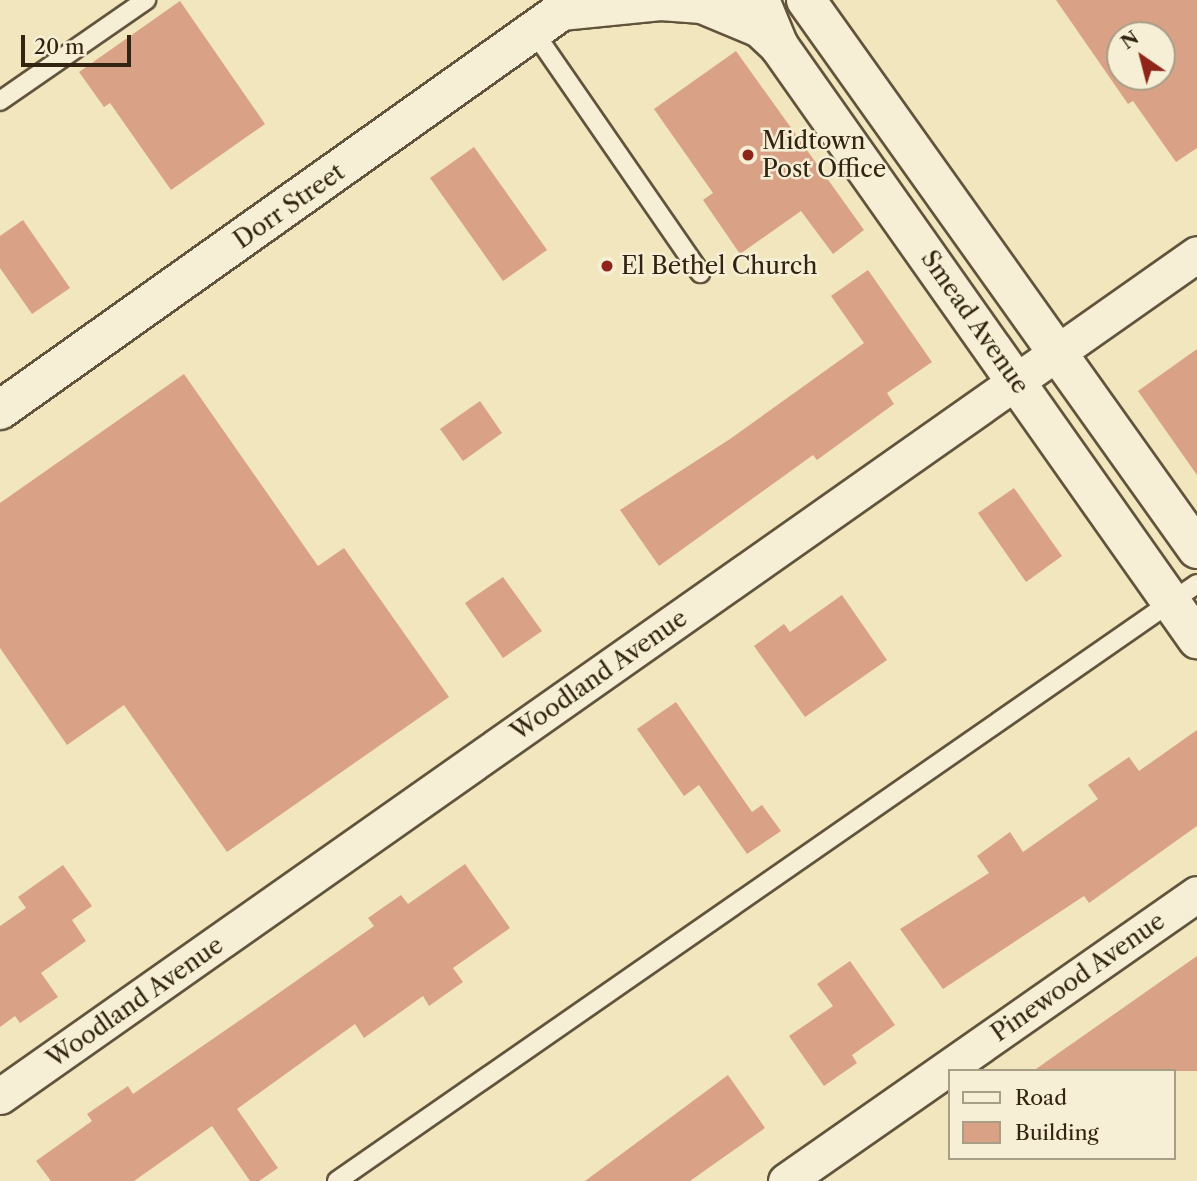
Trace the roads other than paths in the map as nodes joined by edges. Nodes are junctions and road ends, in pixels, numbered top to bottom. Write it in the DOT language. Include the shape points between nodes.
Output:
graph roads {
  1 [pos="146,0"];
  2 [pos="760,0"];
  3 [pos="806,0"];
  4 [pos="557,14"];
  5 [pos="779,46"];
  6 [pos="0,101"];
  7 [pos="1197,254"];
  8 [pos="700,273"];
  9 [pos="1059,352"];
  10 [pos="1017,381"];
  11 [pos="0,410"];
  12 [pos="1197,549"];
  13 [pos="1184,593"];
  14 [pos="1197,639"];
  15 [pos="1197,894"];
  16 [pos="0,1096"];
  17 [pos="337,1181"];
  18 [pos="786,1181"];
  1 -- 6 [label="lane"];
  2 -- 5 [label="street, Smead Avenue"];
  3 -- 9 [label="street, Smead Avenue"];
  4 -- 5 [label="street" via="661,1 702,4 760,28"];
  4 -- 8 [label="lane"];
  4 -- 11 [label="street, Dorr Street"];
  5 -- 10 [label="street, Smead Avenue"];
  7 -- 9 [label="street, Woodland Avenue"];
  9 -- 10 [label="street, Woodland Avenue"];
  9 -- 12 [label="street, Smead Avenue"];
  10 -- 13 [label="street, Smead Avenue"];
  10 -- 16 [label="street, Woodland Avenue"];
  13 -- 14 [label="street, Smead Avenue"];
  13 -- 17 [label="lane"];
  15 -- 18 [label="street, Pinewood Avenue"];
}
